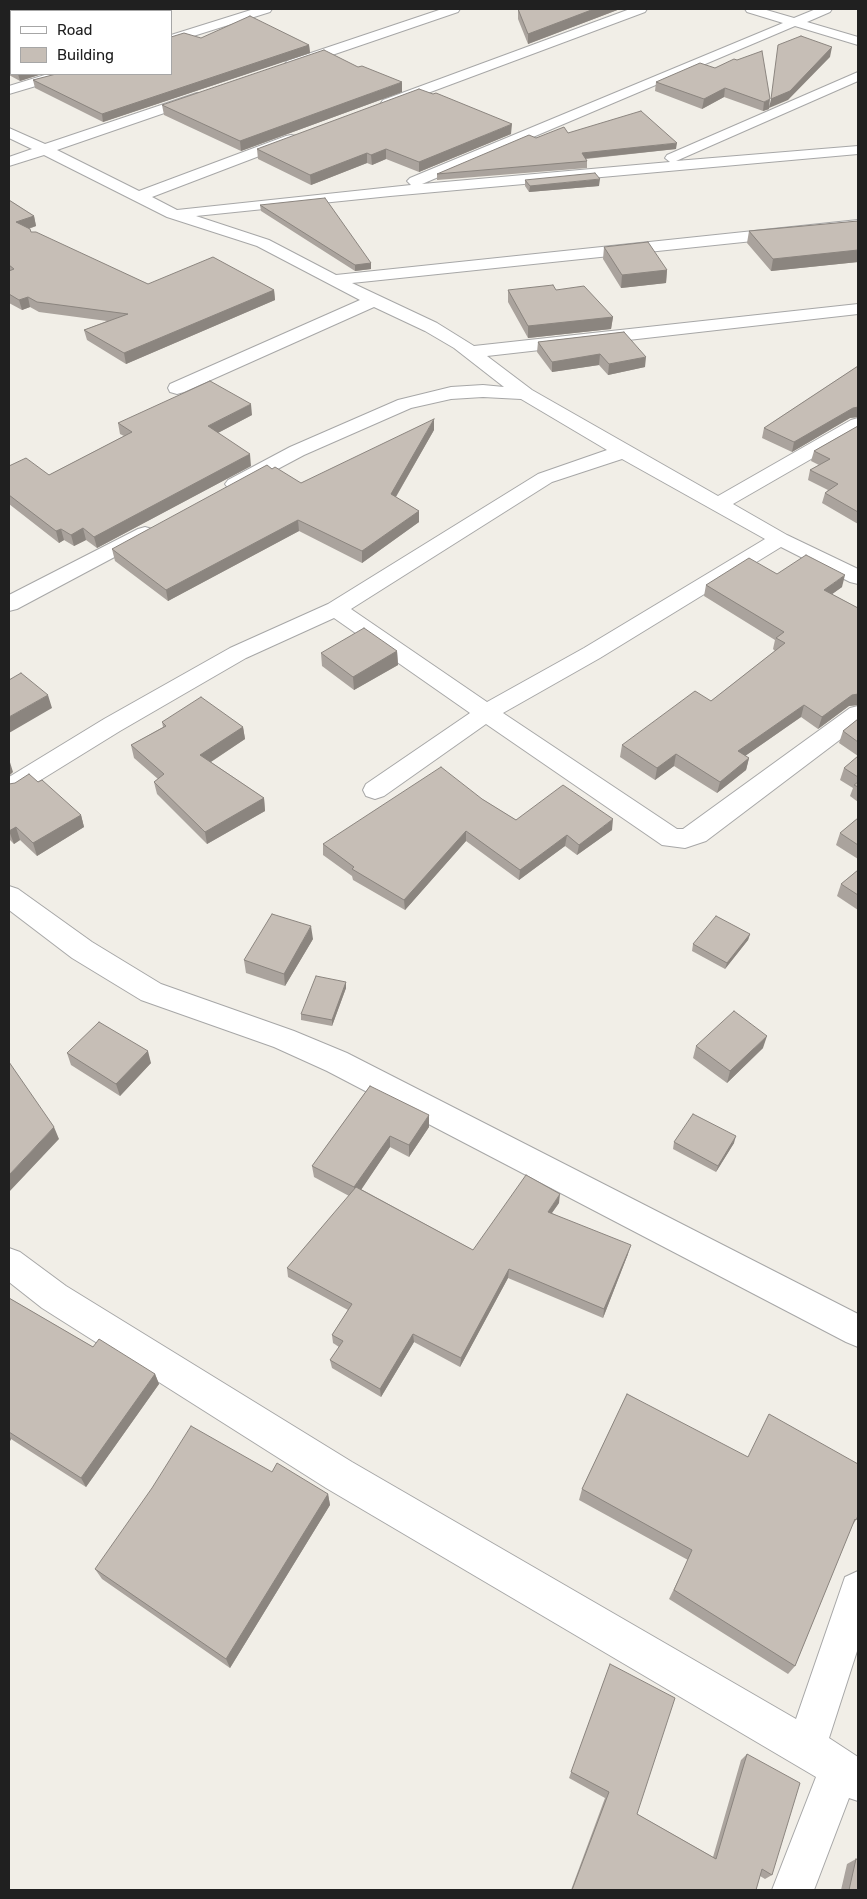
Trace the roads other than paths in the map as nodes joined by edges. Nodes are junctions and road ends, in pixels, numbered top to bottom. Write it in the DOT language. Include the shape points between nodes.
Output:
graph roads {
  1 [pos="266,9"];
  2 [pos="454,9"];
  3 [pos="641,9"];
  4 [pos="751,9"];
  5 [pos="826,9"];
  6 [pos="792,22"];
  7 [pos="172,39"];
  8 [pos="858,41"];
  9 [pos="277,70"];
  10 [pos="58,75"];
  11 [pos="858,76"];
  12 [pos="9,90"];
  13 [pos="212,92"];
  14 [pos="371,110"];
  15 [pos="9,132"];
  16 [pos="306,134"];
  17 [pos="44,150"];
  18 [pos="857,151"];
  19 [pos="9,162"];
  20 [pos="652,167"];
  21 [pos="390,191"];
  22 [pos="138,197"];
  23 [pos="173,214"];
  24 [pos="858,225"];
  25 [pos="334,280"];
  26 [pos="374,300"];
  27 [pos="858,309"];
  28 [pos="471,352"];
  29 [pos="177,388"];
  30 [pos="525,394"];
  31 [pos="858,424"];
  32 [pos="624,451"];
  33 [pos="222,491"];
  34 [pos="717,505"];
  35 [pos="164,523"];
  36 [pos="780,540"];
  37 [pos="858,577"];
  38 [pos="11,600"];
  39 [pos="336,609"];
  40 [pos="486,713"];
  41 [pos="858,714"];
  42 [pos="9,788"];
  43 [pos="375,790"];
  44 [pos="9,896"];
  45 [pos="9,1263"];
  46 [pos="858,1331"];
  47 [pos="858,1590"];
  48 [pos="835,1766"];
  49 [pos="793,1890"];
  1 -- 7 [label="street"];
  2 -- 9 [label="street"];
  3 -- 14 [label="street"];
  4 -- 6 [label="street"];
  5 -- 6 [label="street"];
  6 -- 8 [label="street"];
  6 -- 21 [label="street"];
  10 -- 12 [label="street"];
  11 -- 20 [label="street"];
  13 -- 17 [label="street"];
  15 -- 17 [label="street"];
  16 -- 22 [label="street"];
  17 -- 19 [label="street"];
  17 -- 22 [label="street"];
  18 -- 20 [label="street"];
  20 -- 21 [label="street"];
  21 -- 23 [label="street"];
  22 -- 23 [label="street"];
  23 -- 25 [label="street" via="263,243"];
  24 -- 25 [label="street"];
  25 -- 26 [label="street"];
  26 -- 28 [label="street" via="431,327"];
  26 -- 29 [label="street"];
  27 -- 28 [label="street"];
  28 -- 30 [label="street"];
  30 -- 32 [label="street"];
  30 -- 33 [label="street" via="450,393 405,404 297,451"];
  31 -- 34 [label="street"];
  32 -- 34 [label="street"];
  32 -- 39 [label="street" via="545,478"];
  34 -- 36 [label="street"];
  35 -- 38 [label="street"];
  36 -- 37 [label="street"];
  36 -- 40 [label="street"];
  39 -- 40 [label="street"];
  39 -- 42 [label="street" via="238,653"];
  40 -- 41 [label="street" via="671,838 685,839 697,834"];
  40 -- 43 [label="street"];
  44 -- 46 [label="street" via="82,950 152,992 284,1039 337,1062"];
  45 -- 48 [label="street" via="54,1297 339,1475"];
  47 -- 48 [label="street"];
  48 -- 49 [label="street"];
}
